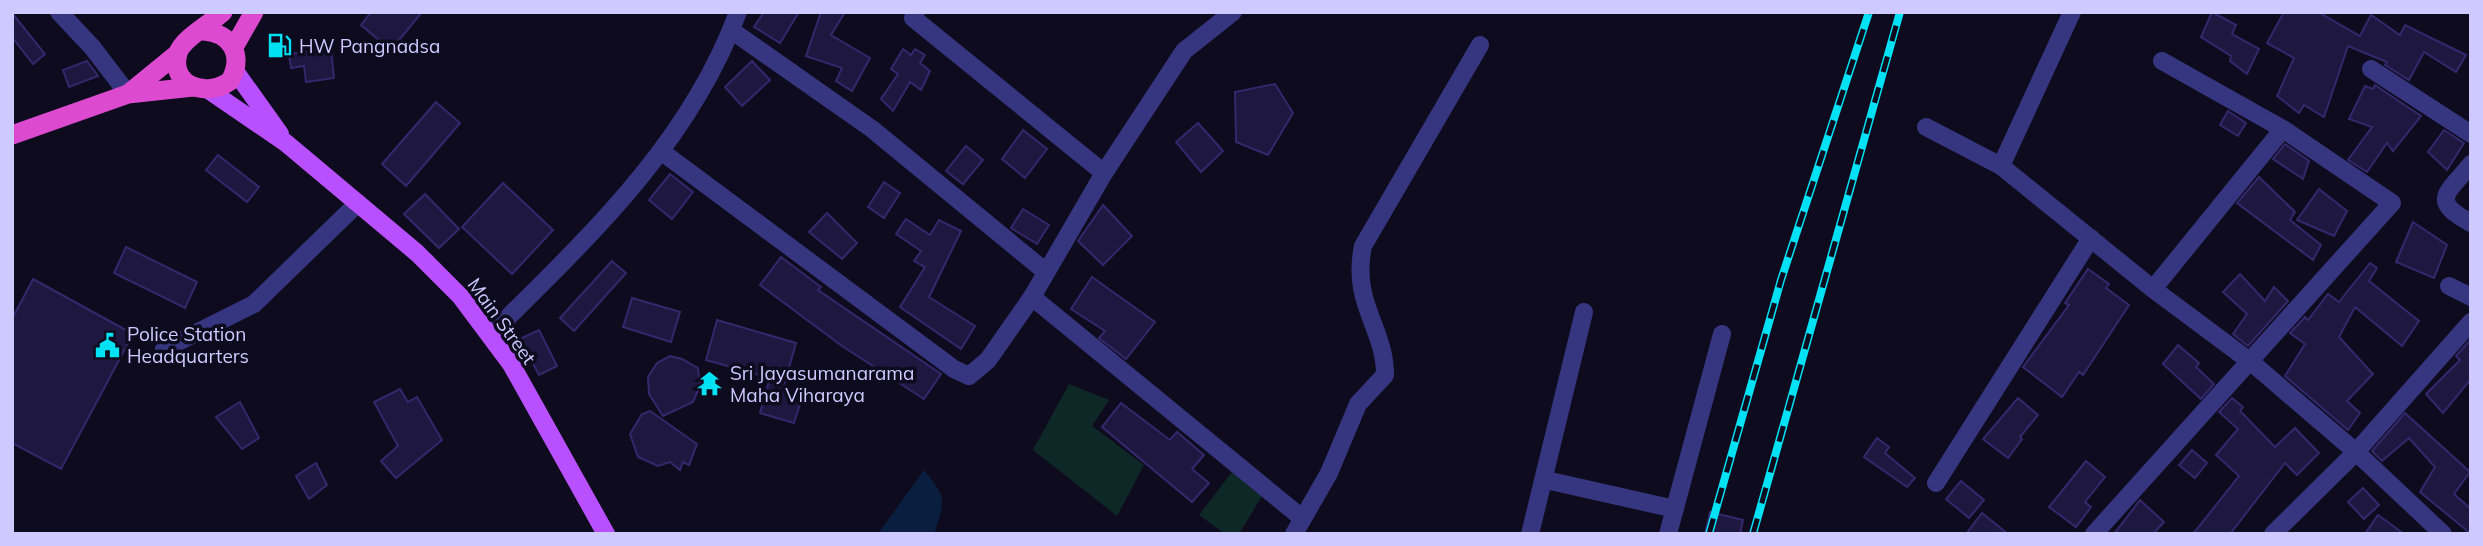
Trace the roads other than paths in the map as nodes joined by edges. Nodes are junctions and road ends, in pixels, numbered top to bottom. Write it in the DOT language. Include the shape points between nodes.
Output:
graph roads {
  1 [pos="59,12"];
  2 [pos="223,12"];
  3 [pos="254,12"];
  4 [pos="738,12"];
  5 [pos="1233,12"];
  6 [pos="2072,12"];
  7 [pos="912,14"];
  8 [pos="731,30"];
  9 [pos="204,31"];
  10 [pos="1480,45"];
  11 [pos="234,47"];
  12 [pos="178,53"];
  13 [pos="2162,61"];
  14 [pos="2371,69"];
  15 [pos="235,71"];
  16 [pos="201,89"];
  17 [pos="128,94"];
  18 [pos="1926,127"];
  19 [pos="2283,130"];
  20 [pos="2471,134"];
  21 [pos="12,135"];
  22 [pos="286,143"];
  23 [pos="663,152"];
  24 [pos="2471,164"];
  25 [pos="2001,166"];
  26 [pos="1104,173"];
  27 [pos="358,203"];
  28 [pos="2471,223"];
  29 [pos="2091,238"];
  30 [pos="1046,272"];
  31 [pos="2449,286"];
  32 [pos="2153,289"];
  33 [pos="1032,297"];
  34 [pos="2471,298"];
  35 [pos="1584,312"];
  36 [pos="2471,322"];
  37 [pos="491,334"];
  38 [pos="1721,334"];
  39 [pos="164,349"];
  40 [pos="2251,362"];
  41 [pos="2356,452"];
  42 [pos="1546,480"];
  43 [pos="1936,483"];
  44 [pos="1675,509"];
  45 [pos="1298,526"];
  46 [pos="606,534"];
  47 [pos="1530,534"];
  48 [pos="1668,534"];
  49 [pos="2094,534"];
  50 [pos="2273,534"];
  51 [pos="2444,534"];
  1 -- 17 [label="street"];
  2 -- 9 [label="highway"];
  3 -- 11 [label="highway"];
  4 -- 8 [label="street"];
  5 -- 26 [label="street" via="1184,51"];
  6 -- 25 [label="street"];
  7 -- 26 [label="street"];
  8 -- 23 [label="street" via="715,68"];
  8 -- 30 [label="street" via="872,129"];
  9 -- 11 [label="highway" via="216,32"];
  9 -- 12 [label="highway" via="184,43"];
  10 -- 45 [label="street" via="1363,246 1359,267 1364,307 1385,360 1385,375 1358,404 1329,473"];
  11 -- 15 [label="highway"];
  12 -- 16 [label="highway" via="180,73"];
  12 -- 17 [label="highway"];
  13 -- 19 [label="street"];
  14 -- 20 [label="street"];
  15 -- 16 [label="highway" via="230,81"];
  15 -- 22 [label="main road, Main Street"];
  16 -- 17 [label="highway"];
  16 -- 22 [label="main road, Main Street"];
  17 -- 21 [label="highway"];
  18 -- 25 [label="street"];
  19 -- 32 [label="street"];
  19 -- 40 [label="street" via="2392,203"];
  22 -- 27 [label="main road, Main Street"];
  23 -- 33 [label="street" via="969,376 988,360"];
  23 -- 37 [label="street" via="575,251"];
  24 -- 28 [label="street" via="2445,196 2448,211"];
  25 -- 29 [label="street"];
  26 -- 30 [label="street"];
  27 -- 37 [label="main road, Main Street" via="441,276"];
  27 -- 39 [label="street" via="254,304"];
  29 -- 32 [label="street"];
  29 -- 43 [label="street"];
  30 -- 33 [label="street"];
  31 -- 34 [label="street"];
  32 -- 40 [label="street"];
  33 -- 45 [label="street"];
  35 -- 42 [label="street"];
  36 -- 41 [label="street"];
  37 -- 46 [label="main road, Main Street"];
  38 -- 44 [label="street"];
  40 -- 41 [label="street"];
  40 -- 49 [label="street"];
  41 -- 50 [label="street"];
  41 -- 51 [label="street"];
  42 -- 44 [label="street"];
  42 -- 47 [label="street"];
  44 -- 48 [label="street"];
}
